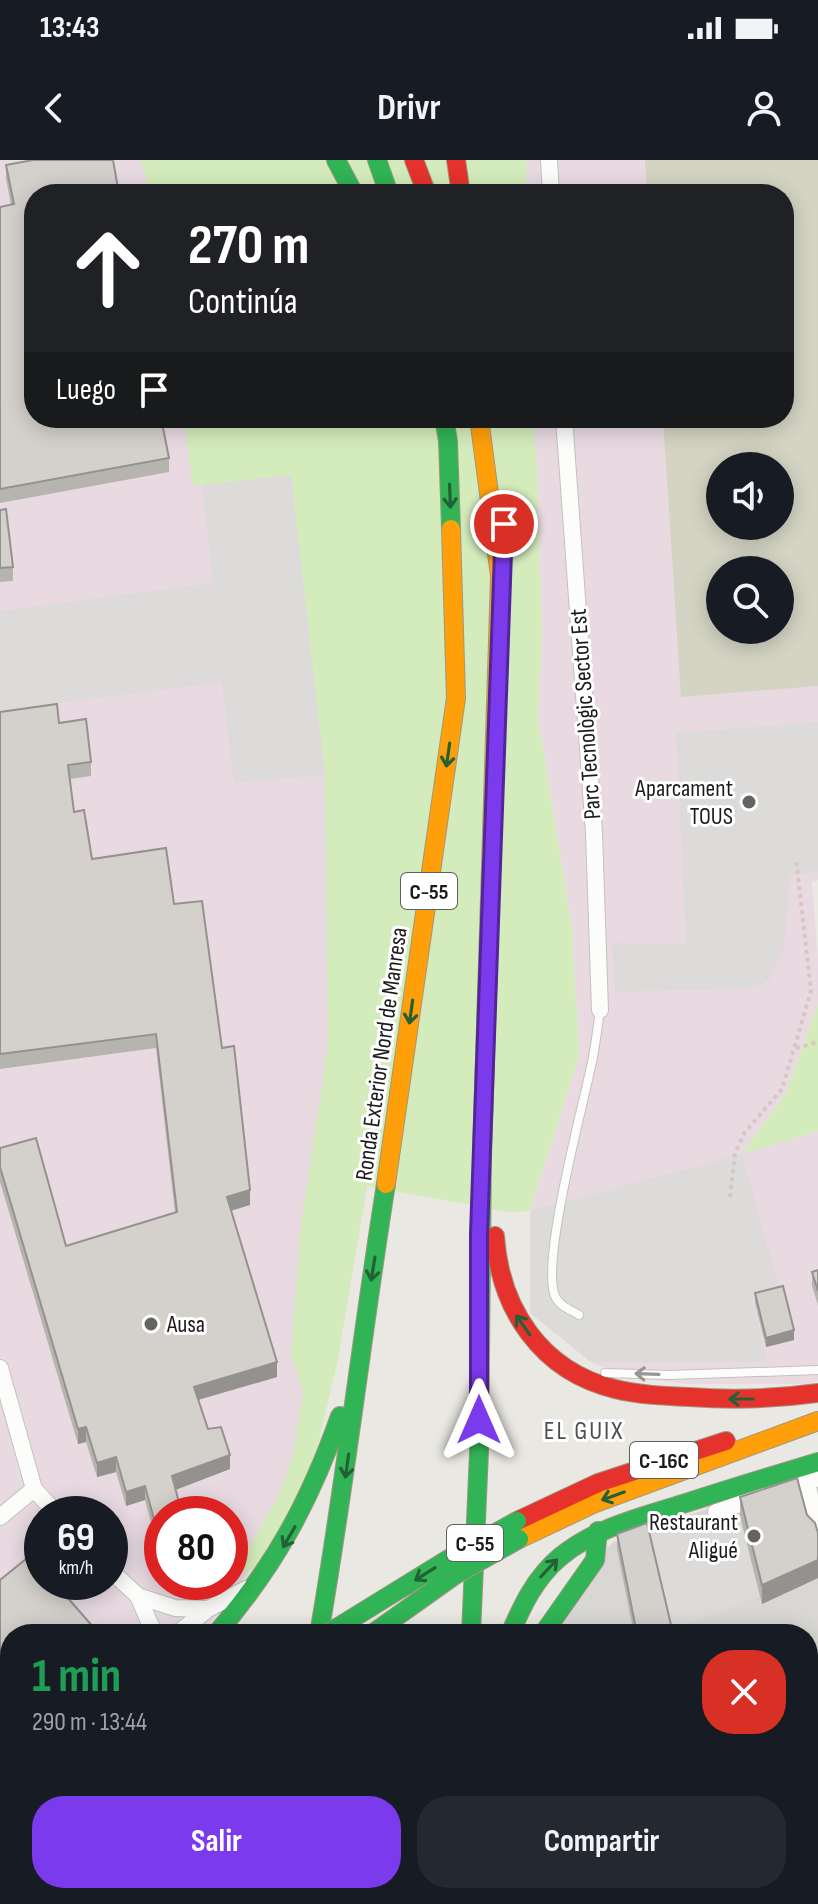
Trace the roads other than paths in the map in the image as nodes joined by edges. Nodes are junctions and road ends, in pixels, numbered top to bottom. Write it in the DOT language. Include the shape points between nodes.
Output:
graph roads {
  1 [pos="336,160"];
  2 [pos="377,160"];
  3 [pos="414,160"];
  4 [pos="456,160"];
  5 [pos="549,160"];
  6 [pos="349,184"];
  7 [pos="385,184"];
  8 [pos="423,184"];
  9 [pos="460,184"];
  10 [pos="550,184"];
  11 [pos="445,428"];
  12 [pos="480,428"];
  13 [pos="565,428"];
  14 [pos="506,486"];
  15 [pos="500,576"];
  16 [pos="600,1010"];
  17 [pos="485,1051"];
  18 [pos="579,1315"];
  19 [pos="358,1361"];
  20 [pos="0,1368"];
  21 [pos="818,1370"];
  22 [pos="581,1376"];
  23 [pos="818,1393"];
  24 [pos="818,1418"];
  25 [pos="479,1452"];
  26 [pos="818,1462"];
  27 [pos="813,1480"];
  28 [pos="34,1489"];
  29 [pos="40,1496"];
  30 [pos="716,1512"];
  31 [pos="0,1517"];
  32 [pos="518,1530"];
  33 [pos="598,1531"];
  34 [pos="818,1531"];
  35 [pos="269,1571"];
  36 [pos="128,1587"];
  37 [pos="138,1596"];
  38 [pos="208,1609"];
  39 [pos="150,1624"];
  40 [pos="189,1624"];
  41 [pos="224,1624"];
  42 [pos="321,1624"];
  43 [pos="343,1624"];
  44 [pos="386,1624"];
  45 [pos="471,1624"];
  46 [pos="488,1624"];
  47 [pos="514,1624"];
  48 [pos="551,1624"];
  1 -- 6 [label="main road"];
  2 -- 7 [label="main road"];
  3 -- 8 [label="main road"];
  4 -- 9 [label="main road"];
  5 -- 10 [label="street"];
  11 -- 19 [label="main road, Ronda Exterior Nord de Manresa / C-55, one-way" via="456,698"];
  12 -- 15 [label="main road, C-55"];
  13 -- 16 [label="street, Parc Tecnològic Sector Est" via="594,833"];
  14 -- 15 [label="main road"];
  15 -- 17 [label="main road, C-55"];
  16 -- 18 [label="lane" via="563,1191 552,1278 556,1298"];
  22 -- 17 [label="main road, one-way" via="533,1340 505,1294 495,1244 498,1124"];
  17 -- 25 [label="main road, C-55"];
  19 -- 35 [label="main road, one-way" via="322,1472"];
  19 -- 42 [label="main road, C-55, one-way"];
  20 -- 28 [label="street"];
  21 -- 22 [label="lane, one-way"];
  23 -- 22 [label="main road, one-way" via="786,1398 659,1396"];
  24 -- 32 [label="main road, one-way"];
  25 -- 45 [label="main road, C-55"];
  25 -- 46 [label="main road"];
  26 -- 33 [label="main road, C-16C"];
  27 -- 30 [label="street"];
  27 -- 34 [label="street"];
  28 -- 29 [label="street"];
  28 -- 31 [label="street"];
  32 -- 43 [label="main road, one-way, bridge" via="447,1560"];
  32 -- 44 [label="main road, bridge"];
  47 -- 33 [label="main road, C-16C, one-way" via="553,1562"];
  33 -- 48 [label="main road" via="595,1560"];
  35 -- 38 [label="street" via="251,1587"];
  35 -- 41 [label="main road"];
  36 -- 37 [label="street"];
  37 -- 38 [label="street" via="175,1608"];
  37 -- 39 [label="street"];
  38 -- 40 [label="street"];
}
